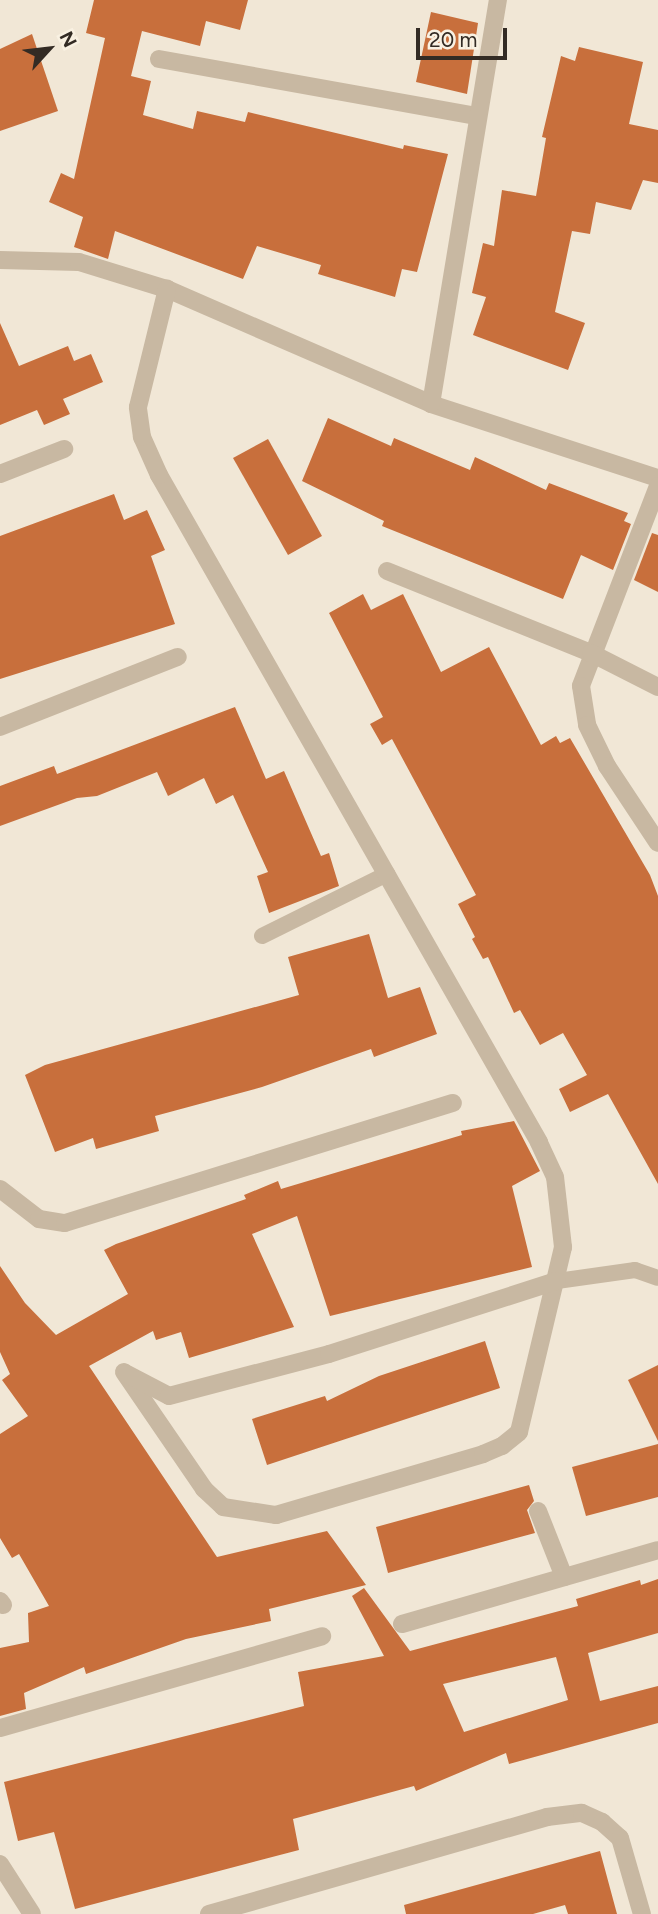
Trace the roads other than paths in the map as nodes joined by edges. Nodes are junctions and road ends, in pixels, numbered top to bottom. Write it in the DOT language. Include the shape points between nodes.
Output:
graph roads {
  1 [pos="498,0"];
  2 [pos="159,59"];
  3 [pos="477,117"];
  4 [pos="0,260"];
  5 [pos="167,289"];
  6 [pos="431,404"];
  7 [pos="64,449"];
  8 [pos="0,474"];
  9 [pos="658,478"];
  10 [pos="658,486"];
  11 [pos="387,571"];
  12 [pos="591,653"];
  13 [pos="178,657"];
  14 [pos="658,687"];
  15 [pos="0,727"];
  16 [pos="658,843"];
  17 [pos="387,874"];
  18 [pos="262,936"];
  19 [pos="453,1103"];
  20 [pos="0,1189"];
  21 [pos="658,1278"];
  22 [pos="557,1282"];
  23 [pos="538,1511"];
  24 [pos="658,1550"];
  25 [pos="564,1577"];
  26 [pos="402,1624"];
  27 [pos="323,1636"];
  28 [pos="0,1728"];
  29 [pos="0,1864"];
  30 [pos="32,1914"];
  31 [pos="209,1914"];
  32 [pos="642,1914"];
  1 -- 3 [label="street"];
  2 -- 3 [label="street"];
  3 -- 6 [label="street"];
  4 -- 5 [label="street" via="79,261"];
  5 -- 6 [label="street"];
  5 -- 17 [label="street" via="138,407 142,437 159,475"];
  6 -- 9 [label="street"];
  7 -- 8 [label="street"];
  10 -- 12 [label="street"];
  11 -- 12 [label="street"];
  12 -- 14 [label="street"];
  12 -- 16 [label="street" via="581,686 587,725 607,766"];
  13 -- 15 [label="street"];
  17 -- 18 [label="lane"];
  17 -- 22 [label="street" via="549,1162 563,1247"];
  19 -- 20 [label="street" via="65,1223 39,1220"];
  21 -- 22 [label="lane" via="635,1270"];
  22 -- 22 [label="street" via="519,1432 502,1446 276,1515 223,1507 204,1489 124,1372 169,1396 329,1354"];
  23 -- 25 [label="street"];
  24 -- 25 [label="street"];
  25 -- 26 [label="street"];
  27 -- 28 [label="street"];
  29 -- 30 [label="street"];
  31 -- 32 [label="street" via="547,1817 582,1813 620,1838"];
}
